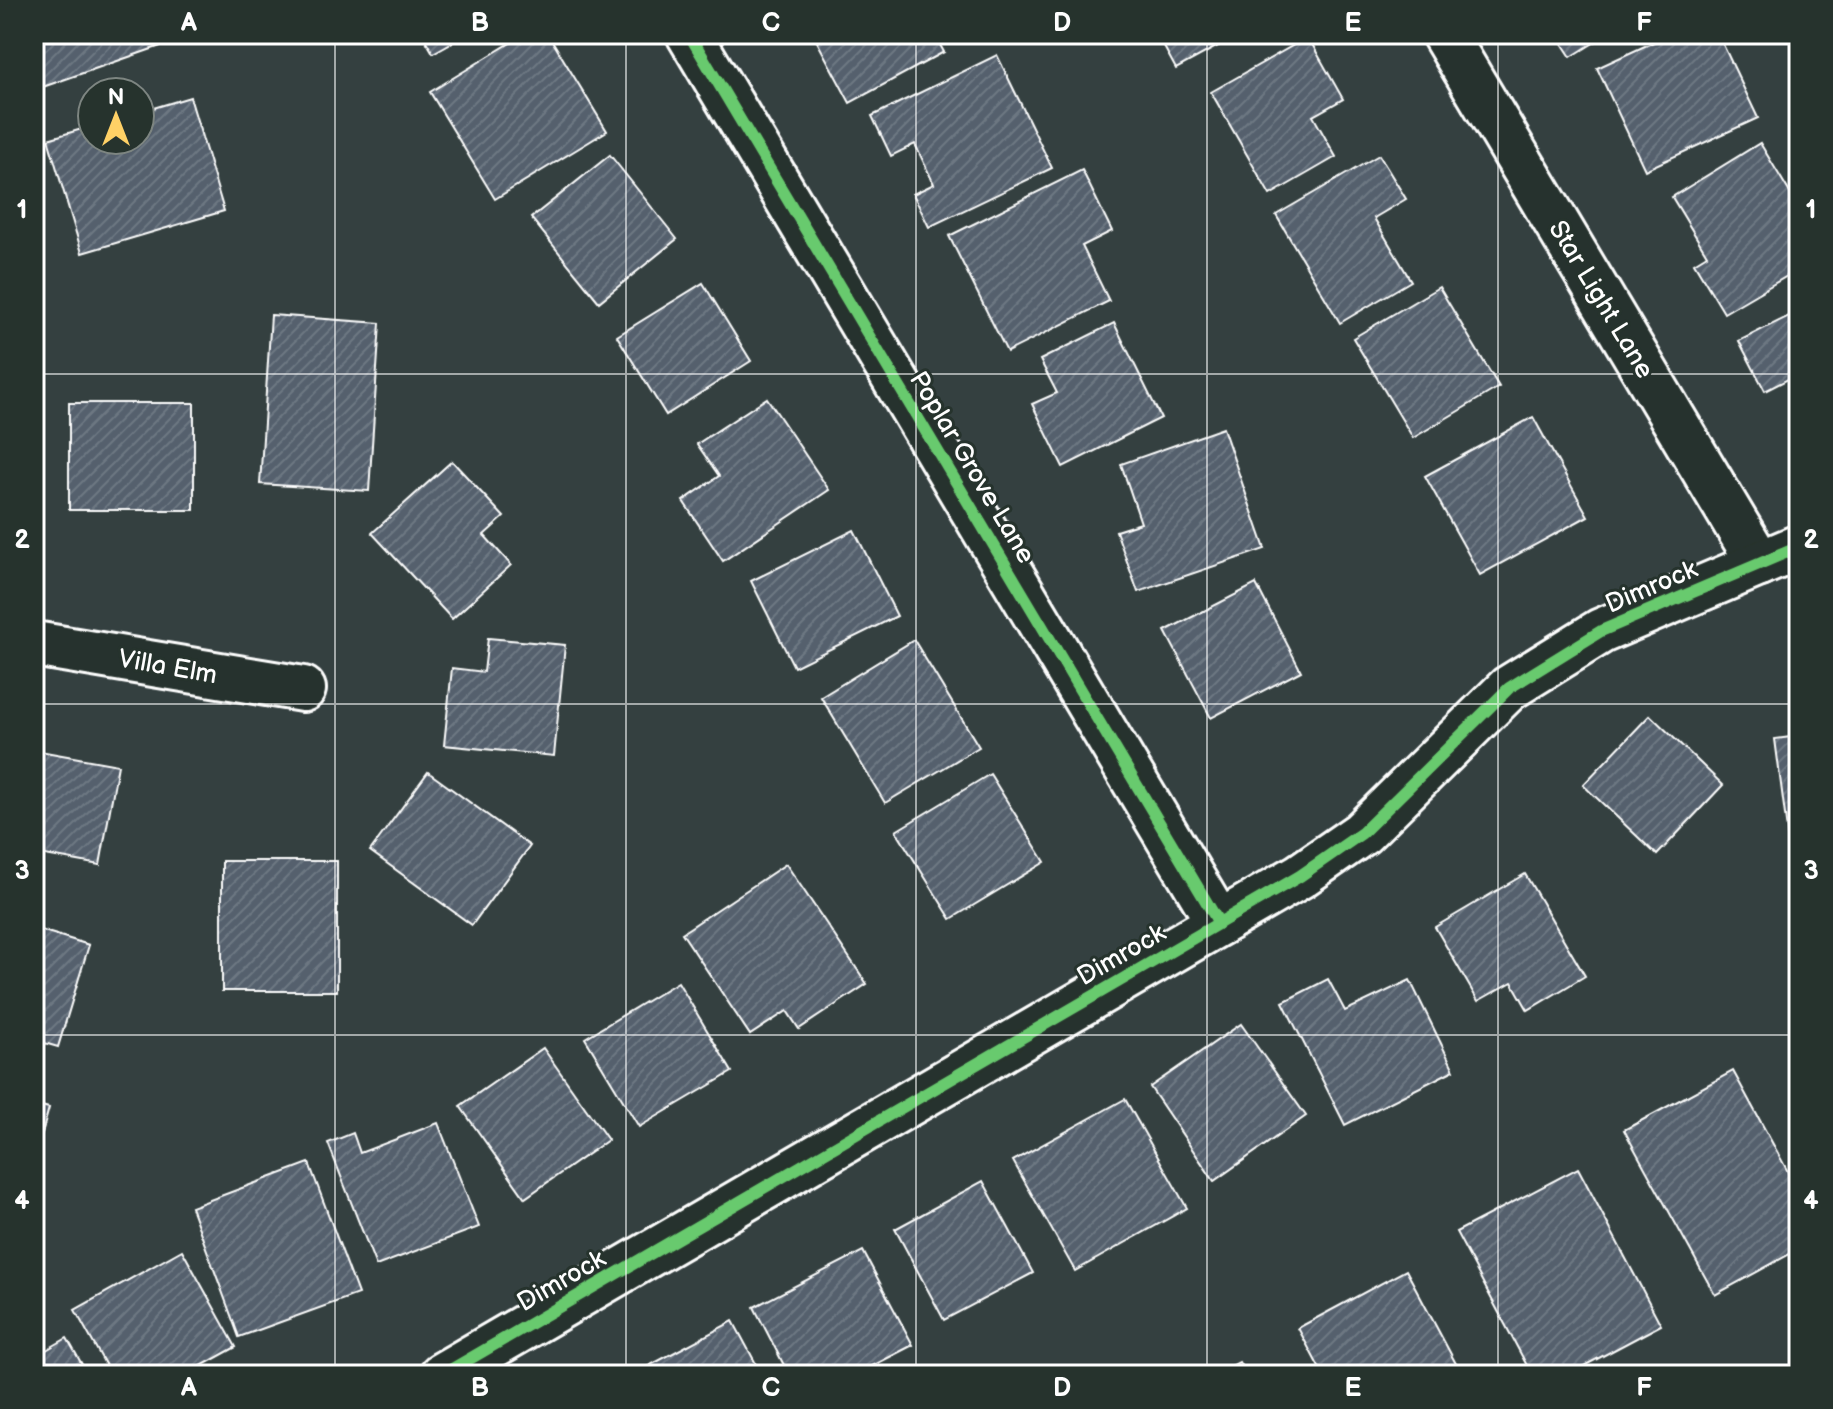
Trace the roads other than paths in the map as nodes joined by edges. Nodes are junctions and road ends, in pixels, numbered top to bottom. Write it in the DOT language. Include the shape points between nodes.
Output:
graph roads {
  1 [pos="689,34"];
  2 [pos="1444,34"];
  3 [pos="1780,555"];
  4 [pos="34,644"];
  5 [pos="303,689"];
  6 [pos="1219,923"];
  7 [pos="442,1375"];
  1 -- 6 [label="street, Poplar Grove Lane"];
  2 -- 3 [label="street, Star Light Lane"];
  3 -- 6 [label="street, Dimrock" via="1601,631 1509,688 1362,833"];
  4 -- 5 [label="street, Villa Elm"];
  6 -- 7 [label="street, Dimrock"];
}
